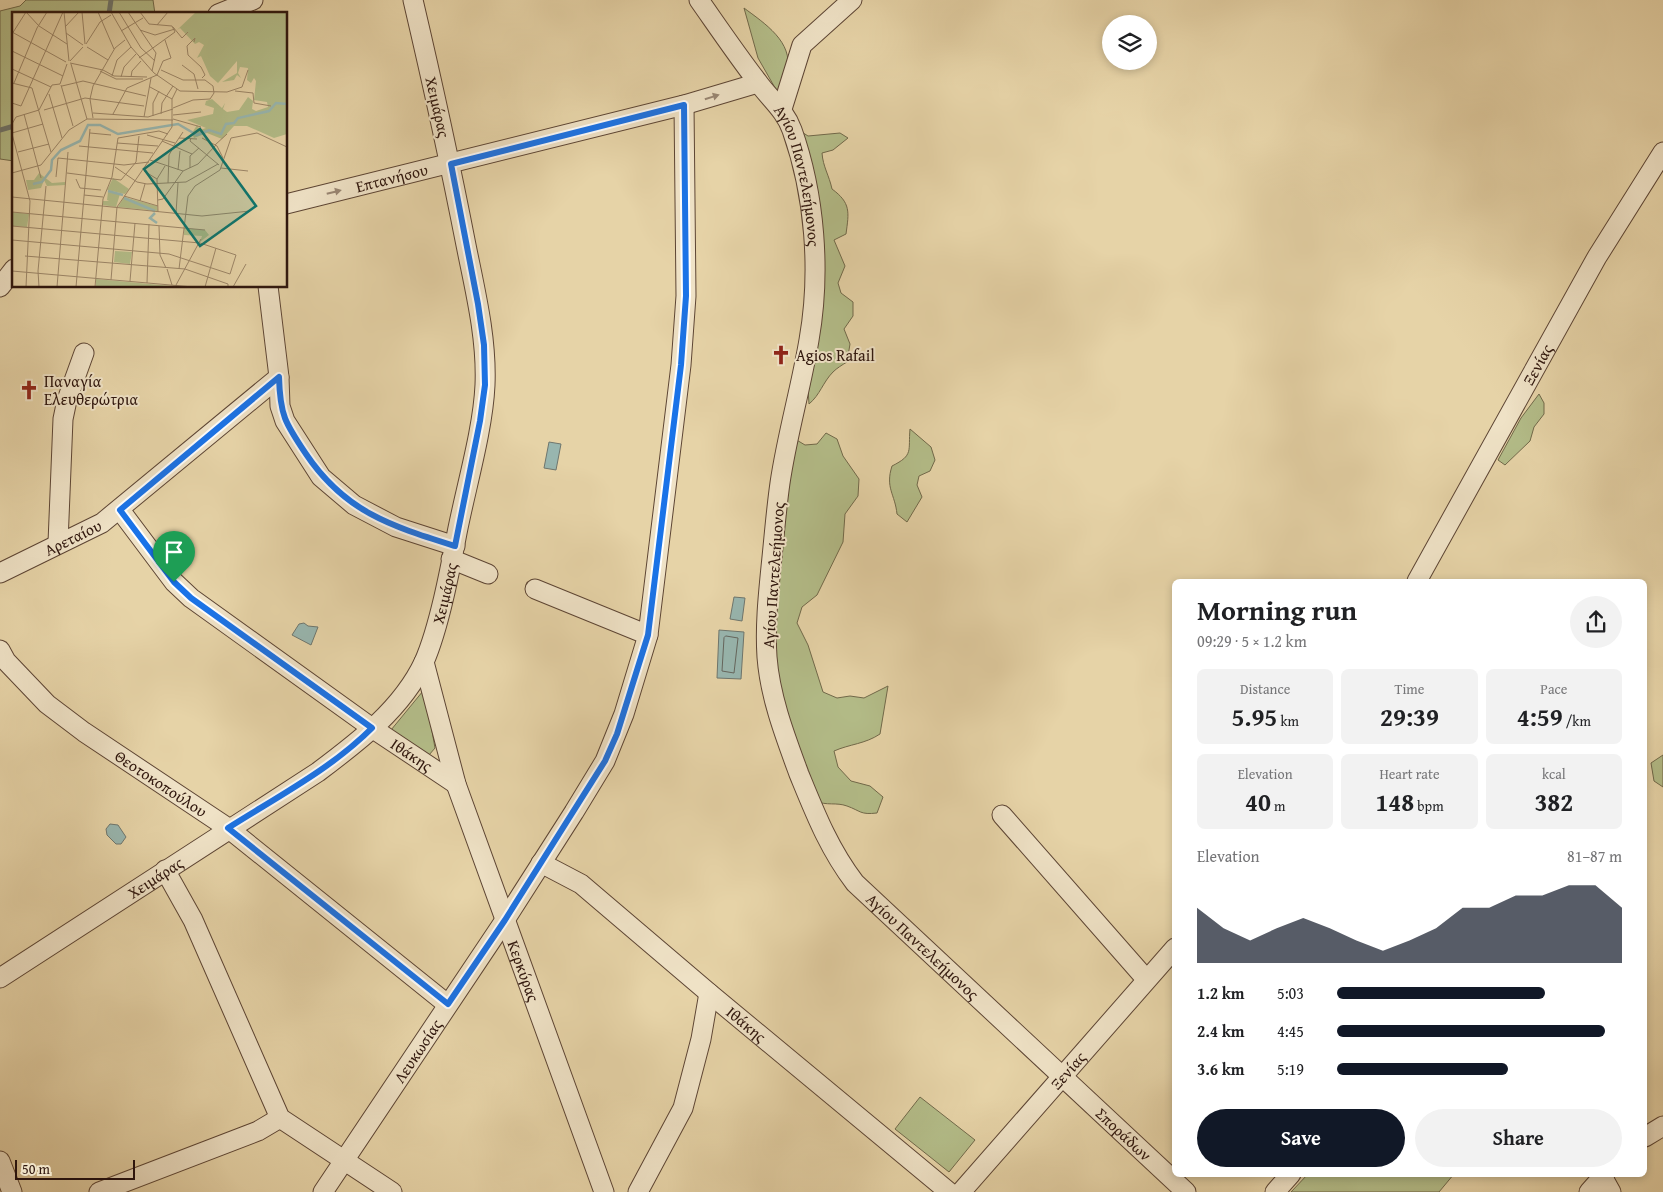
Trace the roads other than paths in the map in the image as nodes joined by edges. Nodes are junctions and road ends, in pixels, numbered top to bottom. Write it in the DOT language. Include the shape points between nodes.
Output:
graph roads {
  1 [pos="253,0"];
  2 [pos="413,0"];
  3 [pos="699,0"];
  4 [pos="852,0"];
  5 [pos="223,12"];
  6 [pos="758,83"];
  7 [pos="684,105"];
  8 [pos="782,109"];
  9 [pos="1663,152"];
  10 [pos="451,164"];
  11 [pos="288,204"];
  12 [pos="12,272"];
  13 [pos="0,287"];
  14 [pos="268,288"];
  15 [pos="84,354"];
  16 [pos="279,377"];
  17 [pos="120,510"];
  18 [pos="58,543"];
  19 [pos="453,553"];
  20 [pos="0,574"];
  21 [pos="488,574"];
  22 [pos="1418,579"];
  23 [pos="535,589"];
  24 [pos="648,635"];
  25 [pos="0,650"];
  26 [pos="424,662"];
  27 [pos="372,728"];
  28 [pos="456,784"];
  29 [pos="1002,815"];
  30 [pos="228,828"];
  31 [pos="541,863"];
  32 [pos="165,870"];
  33 [pos="505,920"];
  34 [pos="1172,951"];
  35 [pos="0,978"];
  36 [pos="1146,979"];
  37 [pos="709,993"];
  38 [pos="448,1004"];
  39 [pos="1062,1077"];
  40 [pos="280,1118"];
  41 [pos="1663,1126"];
  42 [pos="1647,1136"];
  43 [pos="345,1160"];
  44 [pos="0,1161"];
  45 [pos="1288,1177"];
  46 [pos="1605,1179"];
  47 [pos="12,1192"];
  48 [pos="99,1192"];
  49 [pos="323,1192"];
  50 [pos="392,1192"];
  51 [pos="604,1192"];
  52 [pos="638,1192"];
  53 [pos="949,1192"];
  54 [pos="961,1192"];
  55 [pos="1186,1192"];
  56 [pos="1275,1192"];
  57 [pos="1589,1192"];
  1 -- 5 [label="street"];
  2 -- 10 [label="street, Χειμάρας"];
  3 -- 6 [label="street, Αγίου Παντελεήμονος"];
  4 -- 8 [label="street" via="802,45"];
  7 -- 6 [label="street, Επτανήσου, one-way"];
  6 -- 8 [label="street, Αγίου Παντελεήμονος"];
  7 -- 10 [label="street, Επτανήσου"];
  7 -- 24 [label="street, Λευκωσίας" via="686,296 681,365"];
  8 -- 39 [label="street, Αγίου Παντελεήμονος" via="792,129 805,180 814,279 810,339 780,482 771,564 766,620 767,656 774,700 819,823 843,868 904,930"];
  9 -- 22 [label="street, Ξενίας" via="1597,257"];
  11 -- 10 [label="street, Επτανήσου, one-way"];
  10 -- 19 [label="street, Χειμάρας" via="478,304 485,385"];
  12 -- 13 [label="street"];
  14 -- 16 [label="street"];
  15 -- 18 [label="street" via="63,419"];
  16 -- 17 [label="street, Αρεταίου"];
  16 -- 19 [label="street" via="280,406 285,421 335,491 354,505"];
  17 -- 18 [label="street, Αρεταίου" via="102,523"];
  17 -- 27 [label="street, Ιθάκης" via="174,582 191,598"];
  18 -- 20 [label="street, Αρεταίου"];
  19 -- 21 [label="street"];
  19 -- 26 [label="street, Χειμάρας"];
  23 -- 24 [label="street"];
  24 -- 31 [label="street, Λευκωσίας" via="617,734 605,761"];
  25 -- 30 [label="street, Θεοτοκοπούλου" via="6,661 47,704"];
  26 -- 27 [label="street, Χειμάρας" via="392,708"];
  26 -- 28 [label="street, Κερκύρας"];
  27 -- 28 [label="street, Ιθάκης"];
  27 -- 30 [label="street, Χειμάρας" via="318,772"];
  28 -- 33 [label="street, Κερκύρας"];
  29 -- 36 [label="street"];
  30 -- 32 [label="street, Χειμάρας"];
  30 -- 38 [label="street, Θεοτοκοπούλου"];
  31 -- 33 [label="street, Λευκωσίας"];
  31 -- 37 [label="street, Ιθάκης" via="581,884"];
  32 -- 35 [label="street, Χειμάρας"];
  32 -- 40 [label="street" via="194,920"];
  33 -- 38 [label="street, Λευκωσίας"];
  33 -- 51 [label="street, Κερκύρας"];
  34 -- 36 [label="street, Ξενίας"];
  36 -- 39 [label="street, Ξενίας"];
  37 -- 52 [label="street" via="683,1108"];
  37 -- 53 [label="street, Ιθάκης"];
  38 -- 43 [label="street, Λευκωσίας"];
  39 -- 54 [label="street, Ξενίας"];
  39 -- 55 [label="street, Σποράδων"];
  40 -- 43 [label="street"];
  40 -- 48 [label="street" via="258,1131"];
  41 -- 42 [label="street"];
  43 -- 49 [label="street, Λευκωσίας"];
  43 -- 50 [label="street"];
  44 -- 47 [label="street"];
  45 -- 56 [label="street"];
  46 -- 57 [label="street"];
}
